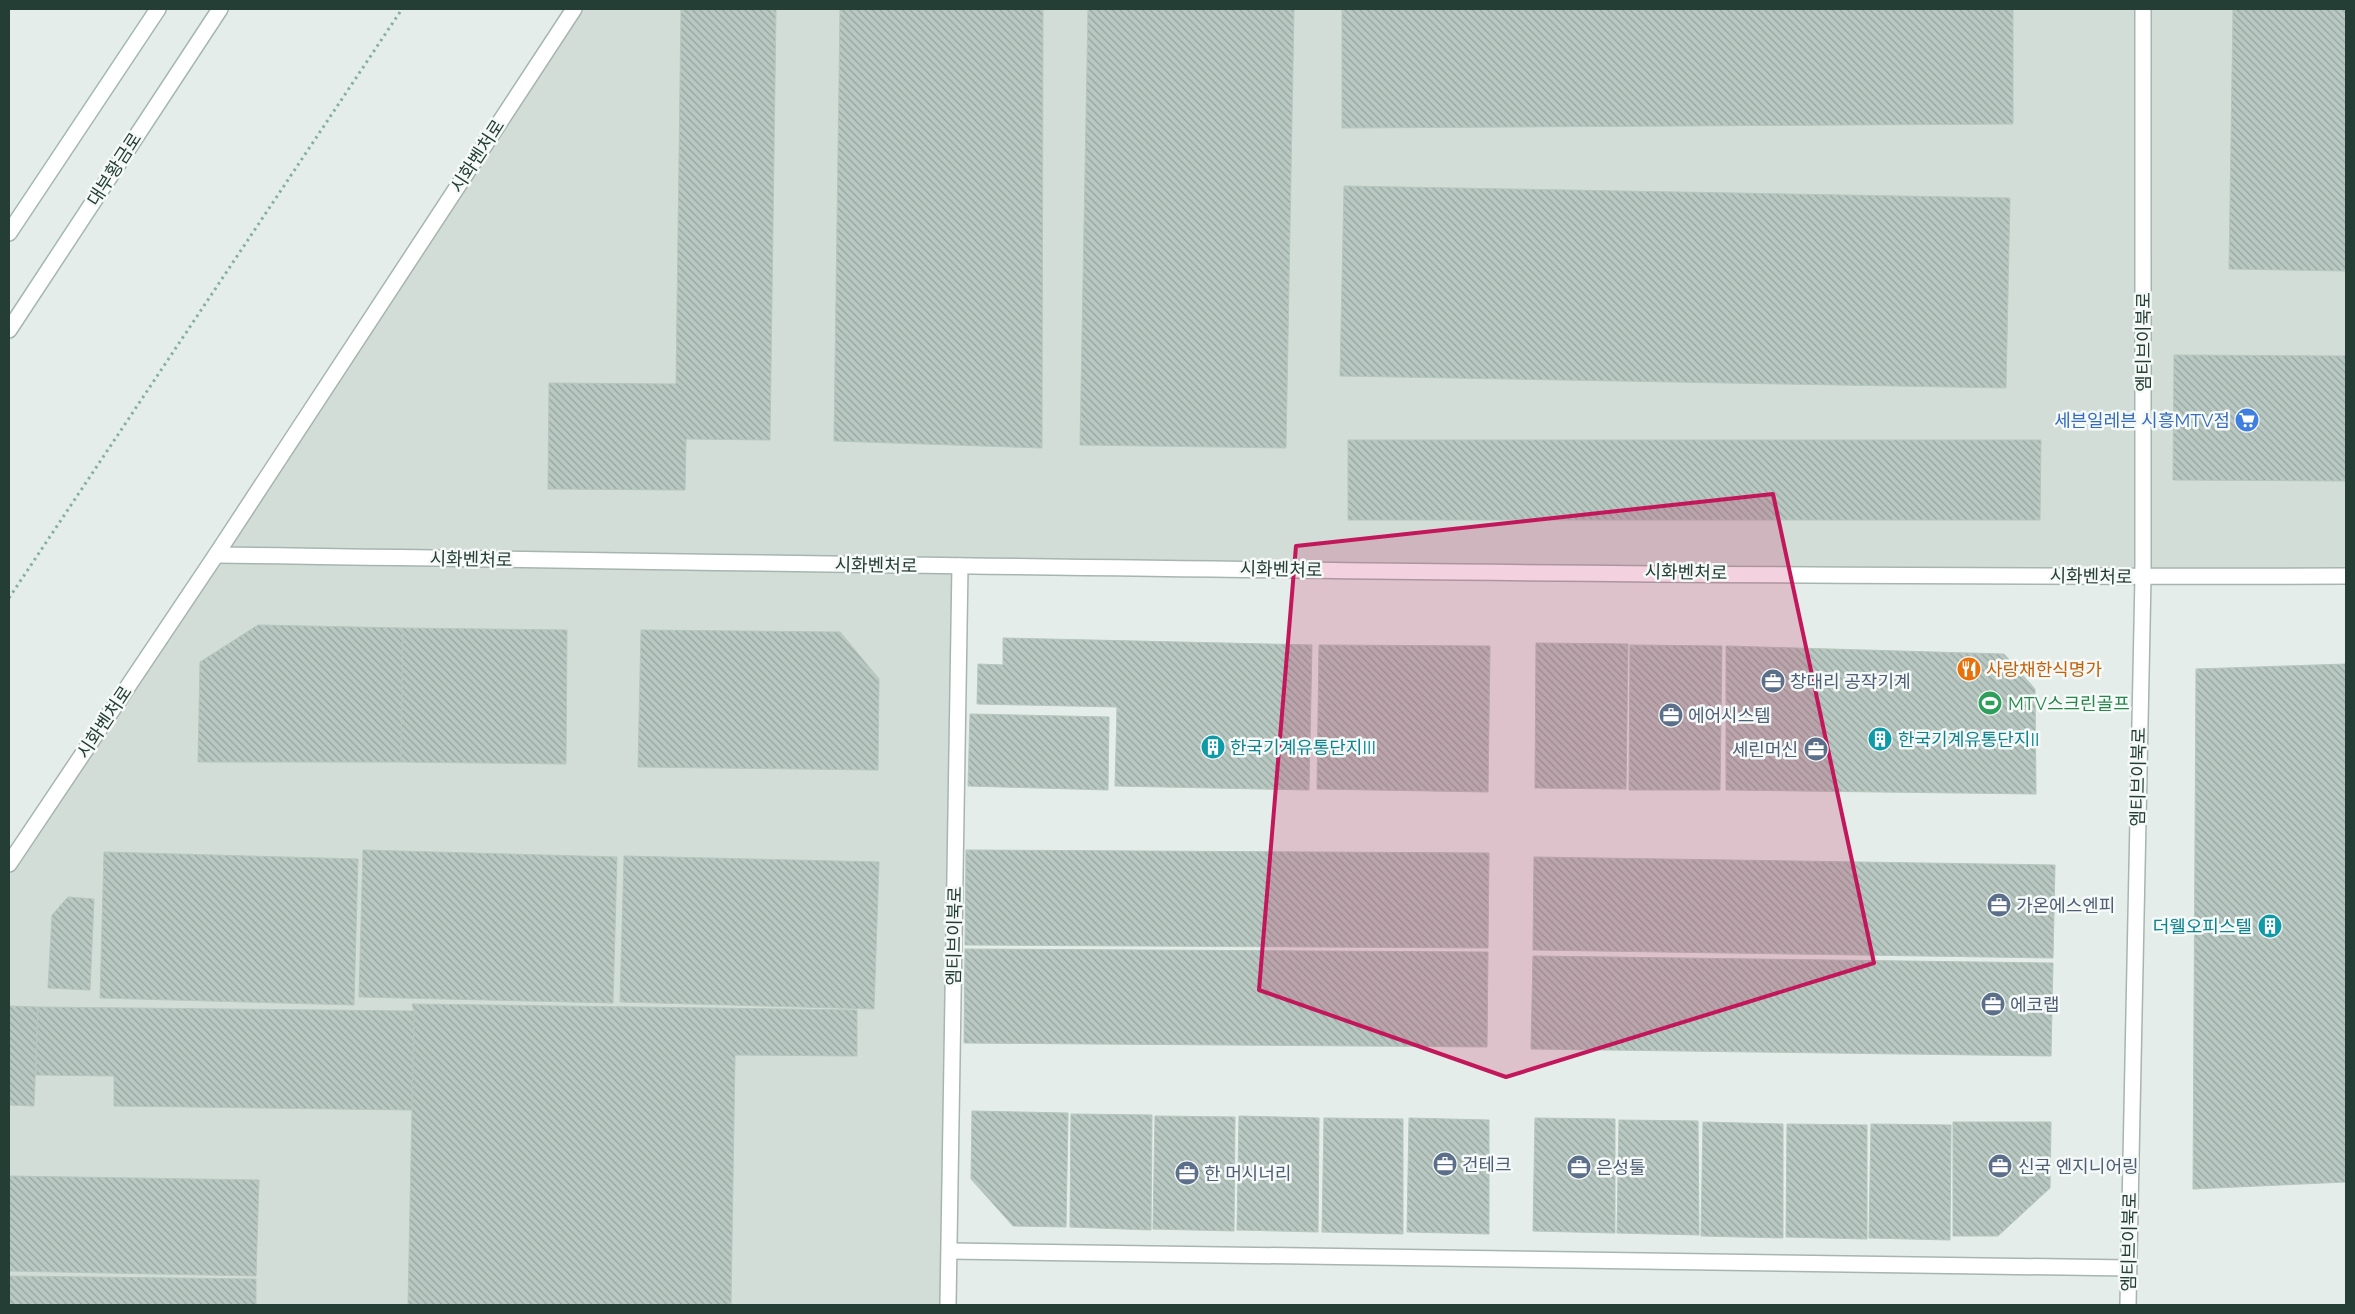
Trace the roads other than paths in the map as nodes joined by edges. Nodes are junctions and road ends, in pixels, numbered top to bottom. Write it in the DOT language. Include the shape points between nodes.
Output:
graph roads {
  1 [pos="158,9"];
  2 [pos="220,9"];
  3 [pos="574,9"];
  4 [pos="2143,9"];
  5 [pos="9,233"];
  6 [pos="9,330"];
  7 [pos="216,555"];
  8 [pos="960,566"];
  9 [pos="2346,576"];
  10 [pos="2142,577"];
  11 [pos="9,864"];
  12 [pos="950,1251"];
  13 [pos="2128,1268"];
  14 [pos="948,1305"];
  15 [pos="2128,1305"];
  1 -- 5 [label="street"];
  2 -- 6 [label="street, 대부황금로"];
  3 -- 7 [label="street, 시화벤처로"];
  4 -- 10 [label="street, 엠티브이북로"];
  7 -- 8 [label="street, 시화벤처로"];
  7 -- 11 [label="street, 시화벤처로"];
  8 -- 10 [label="street, 시화벤처로"];
  8 -- 12 [label="street, 엠티브이북로"];
  9 -- 10 [label="street, 시화벤처로"];
  10 -- 13 [label="street, 엠티브이북로"];
  12 -- 13 [label="street"];
  12 -- 14 [label="street, 엠티브이북로"];
  13 -- 15 [label="street, 엠티브이북로"];
}
